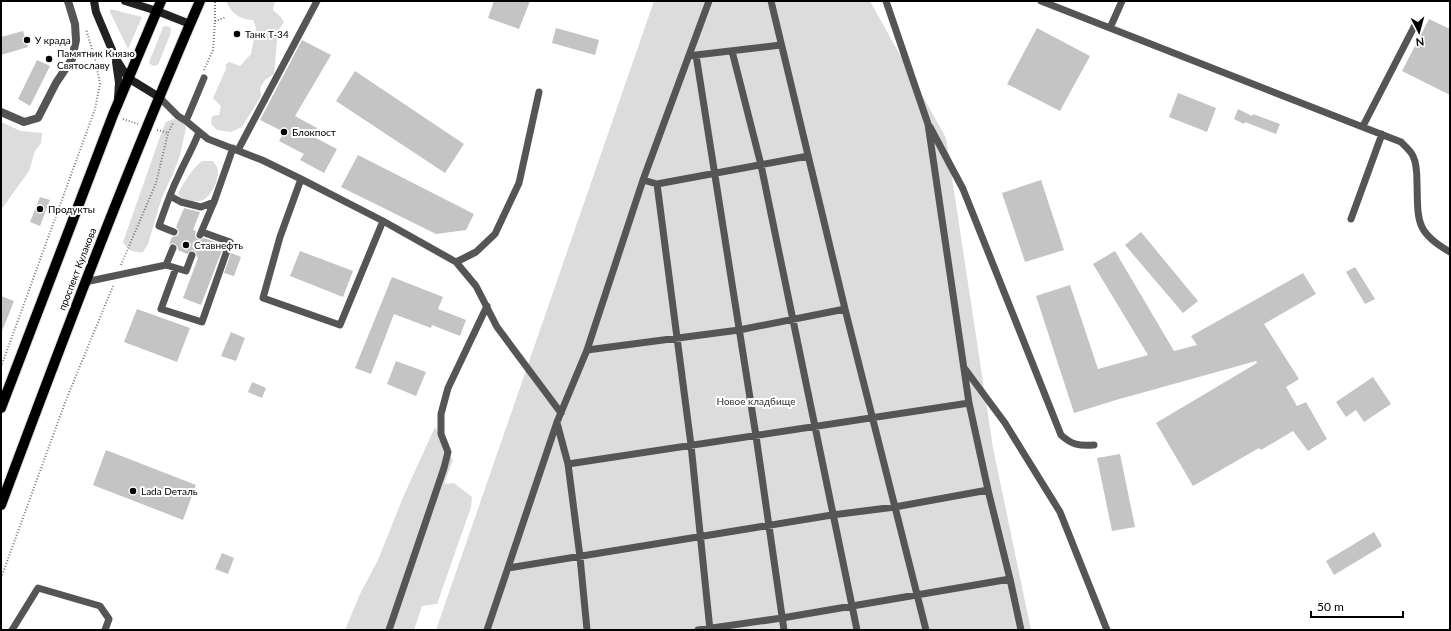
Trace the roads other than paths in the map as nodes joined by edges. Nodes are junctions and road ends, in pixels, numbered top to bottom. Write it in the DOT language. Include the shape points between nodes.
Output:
graph roads {
  1 [pos="68,1"];
  2 [pos="94,1"];
  3 [pos="125,1"];
  4 [pos="200,1"];
  5 [pos="317,1"];
  6 [pos="709,1"];
  7 [pos="771,1"];
  8 [pos="886,1"];
  9 [pos="1041,1"];
  10 [pos="1122,1"];
  11 [pos="159,6"];
  12 [pos="1416,23"];
  13 [pos="190,24"];
  14 [pos="1110,28"];
  15 [pos="781,45"];
  16 [pos="732,51"];
  17 [pos="693,56"];
  18 [pos="116,57"];
  19 [pos="128,78"];
  20 [pos="204,78"];
  21 [pos="539,92"];
  22 [pos="159,97"];
  23 [pos="118,102"];
  24 [pos="1,112"];
  25 [pos="186,120"];
  26 [pos="928,124"];
  27 [pos="1362,126"];
  28 [pos="199,132"];
  29 [pos="1382,134"];
  30 [pos="236,149"];
  31 [pos="808,156"];
  32 [pos="761,165"];
  33 [pos="715,174"];
  34 [pos="301,179"];
  35 [pos="643,180"];
  36 [pos="657,184"];
  37 [pos="170,196"];
  38 [pos="214,202"];
  39 [pos="1351,219"];
  40 [pos="383,221"];
  41 [pos="174,232"];
  42 [pos="172,248"];
  43 [pos="1450,252"];
  44 [pos="192,255"];
  45 [pos="456,262"];
  46 [pos="166,265"];
  47 [pos="176,268"];
  48 [pos="84,282"];
  49 [pos="486,306"];
  50 [pos="845,309"];
  51 [pos="792,320"];
  52 [pos="739,330"];
  53 [pos="676,338"];
  54 [pos="587,350"];
  55 [pos="964,368"];
  56 [pos="969,403"];
  57 [pos="1,408"];
  58 [pos="561,413"];
  59 [pos="873,418"];
  60 [pos="557,422"];
  61 [pos="814,427"];
  62 [pos="756,436"];
  63 [pos="691,445"];
  64 [pos="1094,445"];
  65 [pos="568,464"];
  66 [pos="988,490"];
  67 [pos="1,505"];
  68 [pos="895,507"];
  69 [pos="832,515"];
  70 [pos="768,526"];
  71 [pos="700,537"];
  72 [pos="580,557"];
  73 [pos="508,568"];
  74 [pos="1010,579"];
  75 [pos="917,594"];
  76 [pos="851,606"];
  77 [pos="782,618"];
  78 [pos="710,629"];
  79 [pos="12,630"];
  80 [pos="105,630"];
  81 [pos="389,630"];
  82 [pos="487,630"];
  83 [pos="587,630"];
  84 [pos="698,630"];
  85 [pos="784,630"];
  86 [pos="856,630"];
  87 [pos="926,630"];
  88 [pos="1021,630"];
  89 [pos="1107,630"];
  1 -- 24 [label="street" via="75,24 76,40 72,59 38,118 24,122"];
  2 -- 18 [label="main road" via="96,12"];
  3 -- 11 [label="main road"];
  4 -- 13 [label="main road, проспект Кулакова"];
  5 -- 30 [label="lane"];
  6 -- 17 [label="lane"];
  7 -- 15 [label="lane"];
  8 -- 26 [label="lane"];
  9 -- 14 [label="lane"];
  10 -- 14 [label="lane"];
  11 -- 13 [label="main road"];
  11 -- 19 [label="main road"];
  12 -- 27 [label="lane"];
  13 -- 22 [label="main road, проспект Кулакова"];
  14 -- 27 [label="lane"];
  15 -- 16 [label="lane"];
  15 -- 31 [label="lane"];
  16 -- 17 [label="lane"];
  16 -- 32 [label="lane"];
  17 -- 33 [label="lane"];
  17 -- 35 [label="lane"];
  18 -- 19 [label="main road"];
  18 -- 23 [label="main road"];
  19 -- 22 [label="main road"];
  19 -- 23 [label="main road"];
  20 -- 25 [label="lane"];
  21 -- 45 [label="lane" via="519,183 495,234 476,252"];
  22 -- 25 [label="lane" via="178,116"];
  22 -- 48 [label="main road, проспект Кулакова"];
  23 -- 57 [label="main road"];
  25 -- 28 [label="lane"];
  26 -- 55 [label="lane"];
  26 -- 64 [label="lane" via="963,189 1061,435 1070,443"];
  27 -- 29 [label="lane"];
  28 -- 30 [label="lane" via="208,139"];
  28 -- 37 [label="lane"];
  29 -- 39 [label="lane"];
  29 -- 43 [label="lane" via="1401,142 1413,155 1417,172 1417,212 1422,230 1434,243"];
  30 -- 34 [label="lane"];
  30 -- 38 [label="lane"];
  31 -- 32 [label="lane"];
  31 -- 50 [label="lane"];
  32 -- 33 [label="lane"];
  32 -- 51 [label="lane"];
  33 -- 36 [label="lane"];
  33 -- 52 [label="lane"];
  34 -- 40 [label="lane"];
  34 -- 40 [label="lane" via="280,238 263,298 340,325"];
  35 -- 36 [label="lane"];
  35 -- 54 [label="lane"];
  36 -- 53 [label="lane"];
  37 -- 38 [label="lane" via="201,207"];
  37 -- 41 [label="lane" via="159,226"];
  38 -- 47 [label="lane" via="201,234 230,242 202,322 161,309"];
  40 -- 45 [label="lane"];
  42 -- 46 [label="lane"];
  44 -- 47 [label="lane" via="186,271"];
  45 -- 49 [label="lane" via="476,286"];
  46 -- 47 [label="lane"];
  46 -- 48 [label="lane"];
  48 -- 67 [label="main road, проспект Кулакова"];
  49 -- 58 [label="lane" via="497,327"];
  49 -- 81 [label="lane" via="448,388 441,414 441,434 448,452"];
  50 -- 51 [label="lane"];
  50 -- 59 [label="lane"];
  51 -- 52 [label="lane"];
  51 -- 61 [label="lane"];
  52 -- 53 [label="lane"];
  52 -- 62 [label="lane"];
  53 -- 54 [label="lane"];
  53 -- 63 [label="lane"];
  54 -- 58 [label="lane"];
  55 -- 56 [label="lane"];
  55 -- 89 [label="lane" via="1005,423 1060,512"];
  56 -- 59 [label="lane"];
  56 -- 66 [label="lane"];
  58 -- 60 [label="lane"];
  59 -- 61 [label="lane"];
  59 -- 68 [label="lane"];
  60 -- 65 [label="lane"];
  60 -- 73 [label="lane"];
  61 -- 62 [label="lane"];
  61 -- 69 [label="lane"];
  62 -- 63 [label="lane"];
  62 -- 70 [label="lane"];
  63 -- 65 [label="lane"];
  63 -- 71 [label="lane"];
  65 -- 72 [label="lane"];
  66 -- 68 [label="lane"];
  66 -- 74 [label="lane"];
  68 -- 69 [label="lane"];
  68 -- 75 [label="lane"];
  69 -- 70 [label="lane"];
  69 -- 76 [label="lane"];
  70 -- 71 [label="lane"];
  70 -- 77 [label="lane"];
  71 -- 72 [label="lane"];
  71 -- 78 [label="lane"];
  72 -- 73 [label="lane"];
  72 -- 83 [label="lane"];
  73 -- 82 [label="lane"];
  74 -- 75 [label="lane"];
  74 -- 88 [label="lane"];
  75 -- 76 [label="lane"];
  75 -- 87 [label="lane"];
  76 -- 77 [label="lane"];
  76 -- 86 [label="lane"];
  77 -- 78 [label="lane"];
  77 -- 85 [label="lane"];
  78 -- 84 [label="lane"];
  79 -- 80 [label="lane" via="38,588 100,606 109,619"];
}
